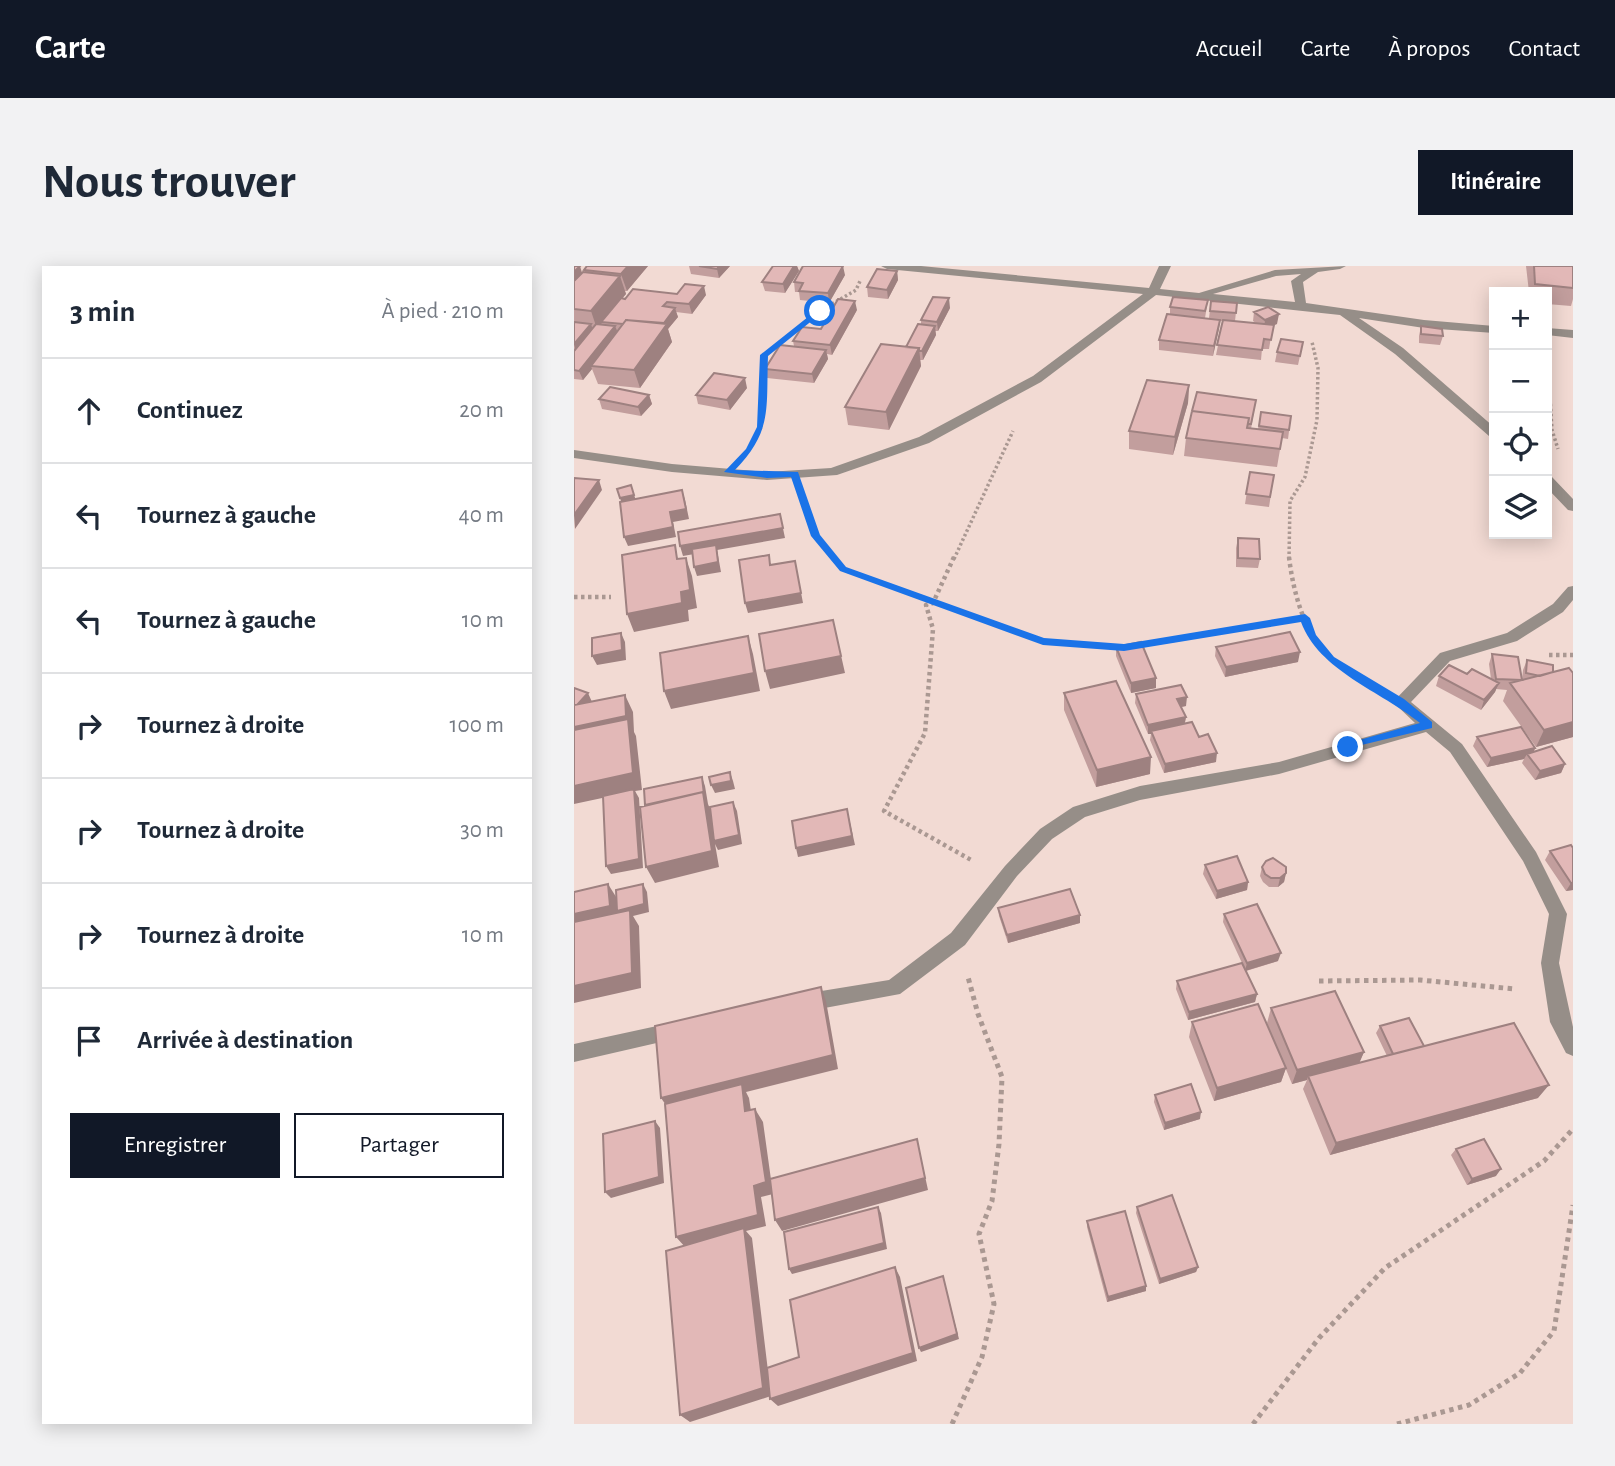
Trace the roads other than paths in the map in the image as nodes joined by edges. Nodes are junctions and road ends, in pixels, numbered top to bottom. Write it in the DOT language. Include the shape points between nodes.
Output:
graph roads {
  1 [pos="887,266"];
  2 [pos="1165,266"];
  3 [pos="1340,266"];
  4 [pos="1316,268"];
  5 [pos="1153,292"];
  6 [pos="1195,296"];
  7 [pos="1301,306"];
  8 [pos="1341,310"];
  9 [pos="1489,330"];
  10 [pos="1552,332"];
  11 [pos="1573,334"];
  12 [pos="1489,429"];
  13 [pos="574,454"];
  14 [pos="1552,485"];
  15 [pos="1573,507"];
  16 [pos="1573,591"];
  17 [pos="1429,725"];
  18 [pos="782,1007"];
  19 [pos="692,1027"];
  20 [pos="1573,1047"];
  21 [pos="574,1053"];
  1 -- 5 [label="street"];
  2 -- 5 [label="street"];
  3 -- 4 [label="street"];
  4 -- 6 [label="street" via="1275,273"];
  4 -- 7 [label="street" via="1297,281"];
  5 -- 6 [label="street"];
  5 -- 13 [label="street" via="1037,379 924,440 832,472 767,476"];
  6 -- 7 [label="street"];
  7 -- 8 [label="street"];
  8 -- 9 [label="street"];
  8 -- 12 [label="street" via="1399,351"];
  10 -- 11 [label="street"];
  14 -- 15 [label="street"];
  16 -- 17 [label="street" via="1558,608 1512,637 1445,657 1401,702"];
  17 -- 18 [label="street" via="1279,768 1140,793 1079,812 1046,834 958,939 893,988"];
  17 -- 20 [label="street" via="1456,748 1530,857 1558,914 1550,963 1560,1023"];
  19 -- 21 [label="street"];
}
